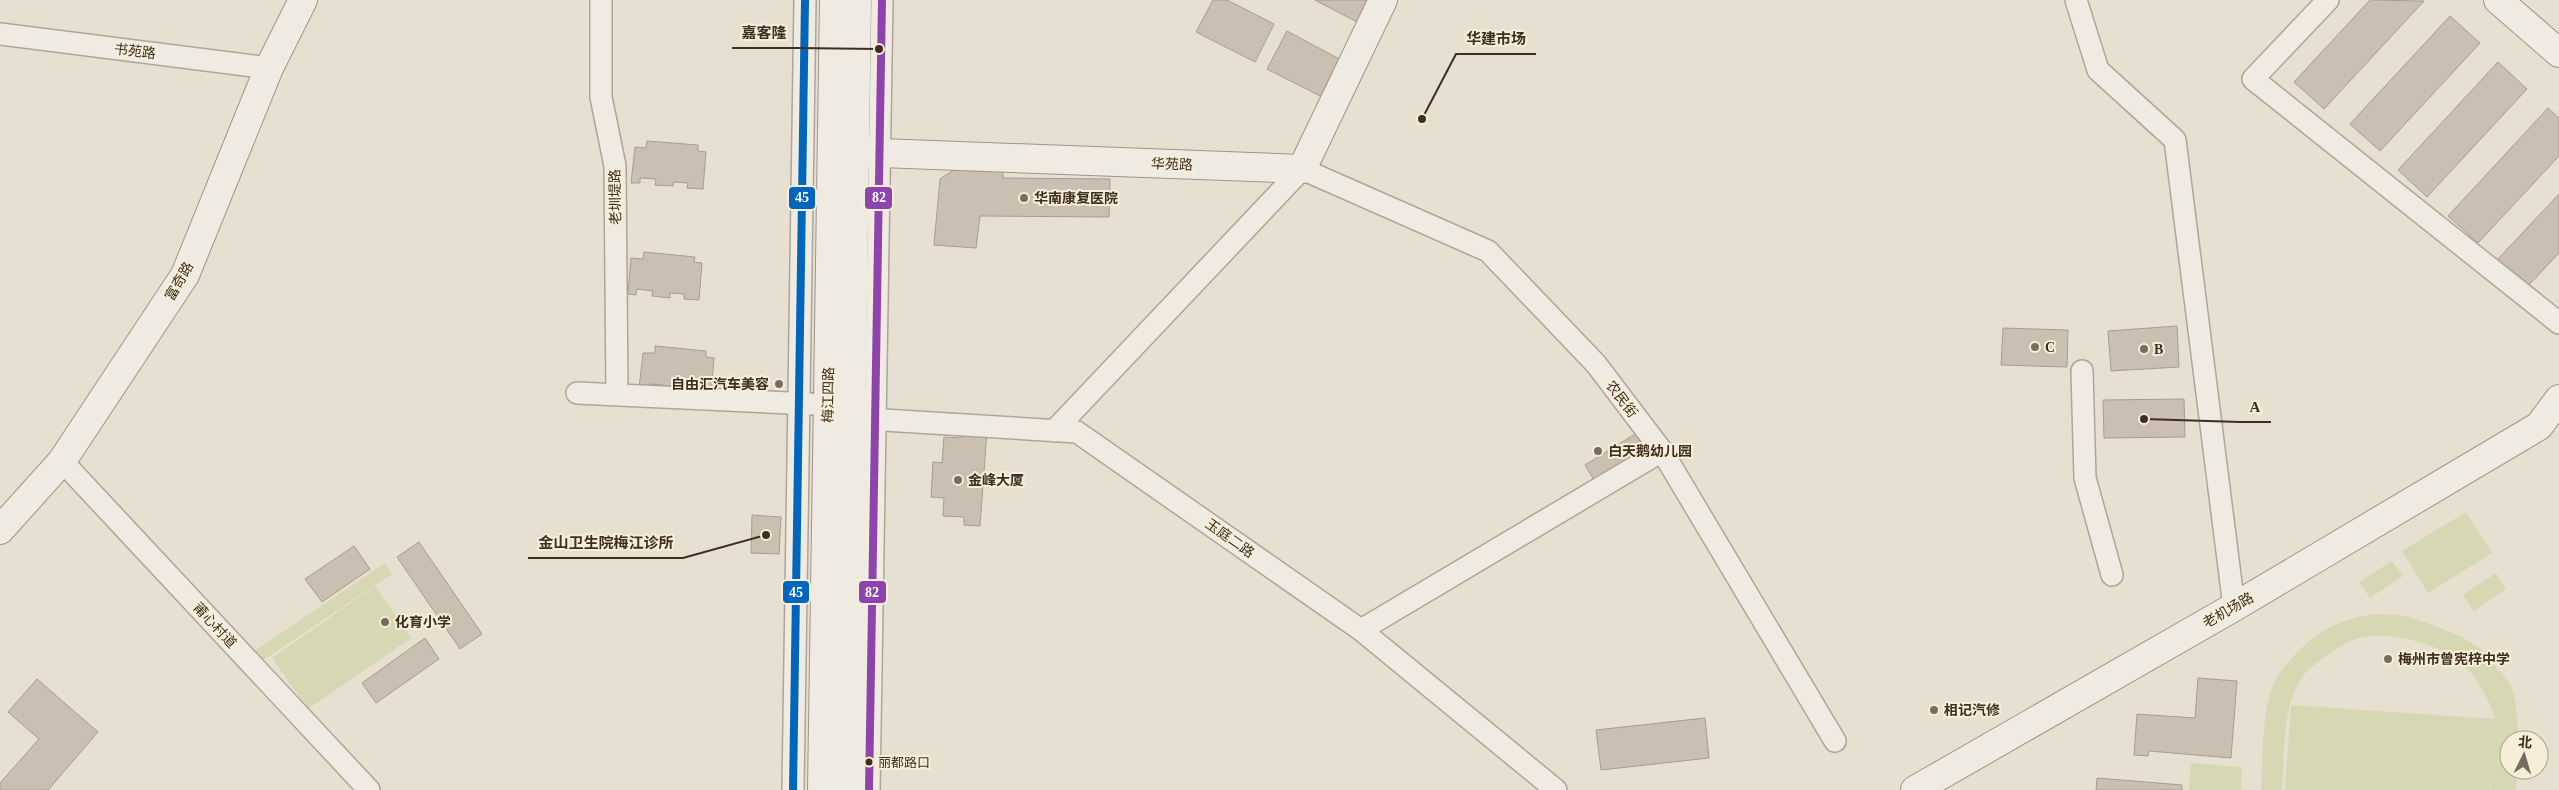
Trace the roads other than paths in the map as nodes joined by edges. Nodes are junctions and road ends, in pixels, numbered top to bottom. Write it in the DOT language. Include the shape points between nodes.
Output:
graph roads {
  1 [pos="303,0"];
  2 [pos="601,0"];
  3 [pos="805,0"];
  4 [pos="834,0"];
  5 [pos="857,0"];
  6 [pos="882,0"];
  7 [pos="1383,0"];
  8 [pos="2076,0"];
  9 [pos="2328,0"];
  10 [pos="2498,0"];
  11 [pos="0,34"];
  12 [pos="2559,53"];
  13 [pos="269,68"];
  14 [pos="855,152"];
  15 [pos="1302,169"];
  16 [pos="2559,323"];
  17 [pos="2082,371"];
  18 [pos="577,393"];
  19 [pos="617,395"];
  20 [pos="2559,399"];
  21 [pos="851,412"];
  22 [pos="2549,427"];
  23 [pos="1054,431"];
  24 [pos="1662,451"];
  25 [pos="62,461"];
  26 [pos="0,530"];
  27 [pos="2112,575"];
  28 [pos="2234,607"];
  29 [pos="1362,630"];
  30 [pos="1835,741"];
  31 [pos="369,790"];
  32 [pos="793,790"];
  33 [pos="822,790"];
  34 [pos="846,790"];
  35 [pos="869,790"];
  36 [pos="1556,790"];
  37 [pos="1915,790"];
  1 -- 13 [label="street, 富奇路"];
  2 -- 19 [label="street, 老圳堤路" via="601,97 615,166"];
  3 -- 32 [label="street"];
  4 -- 33 [label="street, 梅江四路"];
  5 -- 14 [label="street, 梅江四路"];
  6 -- 35 [label="street"];
  7 -- 15 [label="street"];
  8 -- 28 [label="street" via="2098,70 2175,140"];
  9 -- 16 [label="street" via="2253,79"];
  10 -- 12 [label="street"];
  11 -- 13 [label="street, 书苑路"];
  13 -- 25 [label="street, 富奇路" via="185,275"];
  14 -- 15 [label="street, 华苑路"];
  14 -- 21 [label="street, 梅江四路"];
  15 -- 23 [label="street"];
  15 -- 24 [label="street, 农民街" via="1488,251 1596,364"];
  17 -- 27 [label="street" via="2085,478"];
  18 -- 19 [label="street, 玉庭二路"];
  19 -- 21 [label="street, 玉庭二路"];
  20 -- 22 [label="street, 老机场路"];
  21 -- 23 [label="street, 玉庭二路"];
  21 -- 34 [label="street, 梅江四路"];
  22 -- 28 [label="street, 老机场路"];
  23 -- 29 [label="street, 玉庭二路" via="1077,432"];
  24 -- 29 [label="street"];
  24 -- 30 [label="street, 农民街"];
  25 -- 26 [label="street, 富奇路"];
  25 -- 31 [label="street, 莆心村道"];
  28 -- 37 [label="street, 老机场路"];
  29 -- 36 [label="street, 玉庭二路"];
}
